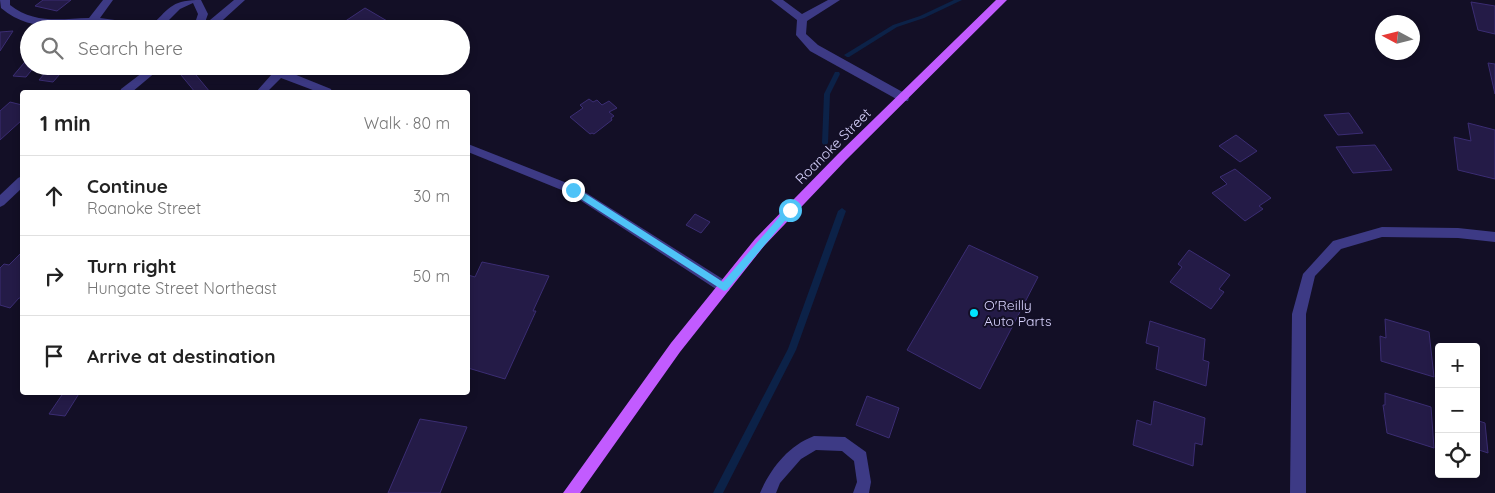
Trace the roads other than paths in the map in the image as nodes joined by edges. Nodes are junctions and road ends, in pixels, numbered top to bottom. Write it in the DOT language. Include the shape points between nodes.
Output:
graph roads {
  1 [pos="6,0"];
  2 [pos="108,0"];
  3 [pos="192,0"];
  4 [pos="196,0"];
  5 [pos="240,0"];
  6 [pos="776,0"];
  7 [pos="835,0"];
  8 [pos="1002,0"];
  9 [pos="26,20"];
  10 [pos="92,20"];
  11 [pos="162,20"];
  12 [pos="201,20"];
  13 [pos="217,20"];
  14 [pos="802,20"];
  15 [pos="147,75"];
  16 [pos="278,75"];
  17 [pos="282,75"];
  18 [pos="128,90"];
  19 [pos="263,90"];
  20 [pos="322,90"];
  21 [pos="904,98"];
  22 [pos="470,149"];
  23 [pos="20,183"];
  24 [pos="0,202"];
  25 [pos="1495,237"];
  26 [pos="724,287"];
  27 [pos="571,493"];
  28 [pos="768,493"];
  29 [pos="861,493"];
  30 [pos="1298,493"];
  1 -- 9 [label="street" via="5,6 15,16"];
  2 -- 10 [label="street"];
  3 -- 11 [label="street" via="176,7"];
  4 -- 12 [label="street" via="203,14"];
  5 -- 13 [label="street"];
  6 -- 14 [label="street"];
  7 -- 14 [label="street"];
  8 -- 21 [label="main road, Roanoke Street"];
  14 -- 21 [label="street" via="802,35 814,48"];
  15 -- 18 [label="street"];
  16 -- 19 [label="street"];
  17 -- 20 [label="street"];
  21 -- 26 [label="main road, Roanoke Street" via="790,210"];
  22 -- 26 [label="street" via="573,190"];
  23 -- 24 [label="street"];
  25 -- 30 [label="street" via="1382,232 1337,245 1309,274 1299,314"];
  26 -- 27 [label="main road, Roanoke Street" via="651,380"];
  28 -- 29 [label="street" via="775,478 796,454 814,443 845,444 861,457 864,482"];
}
